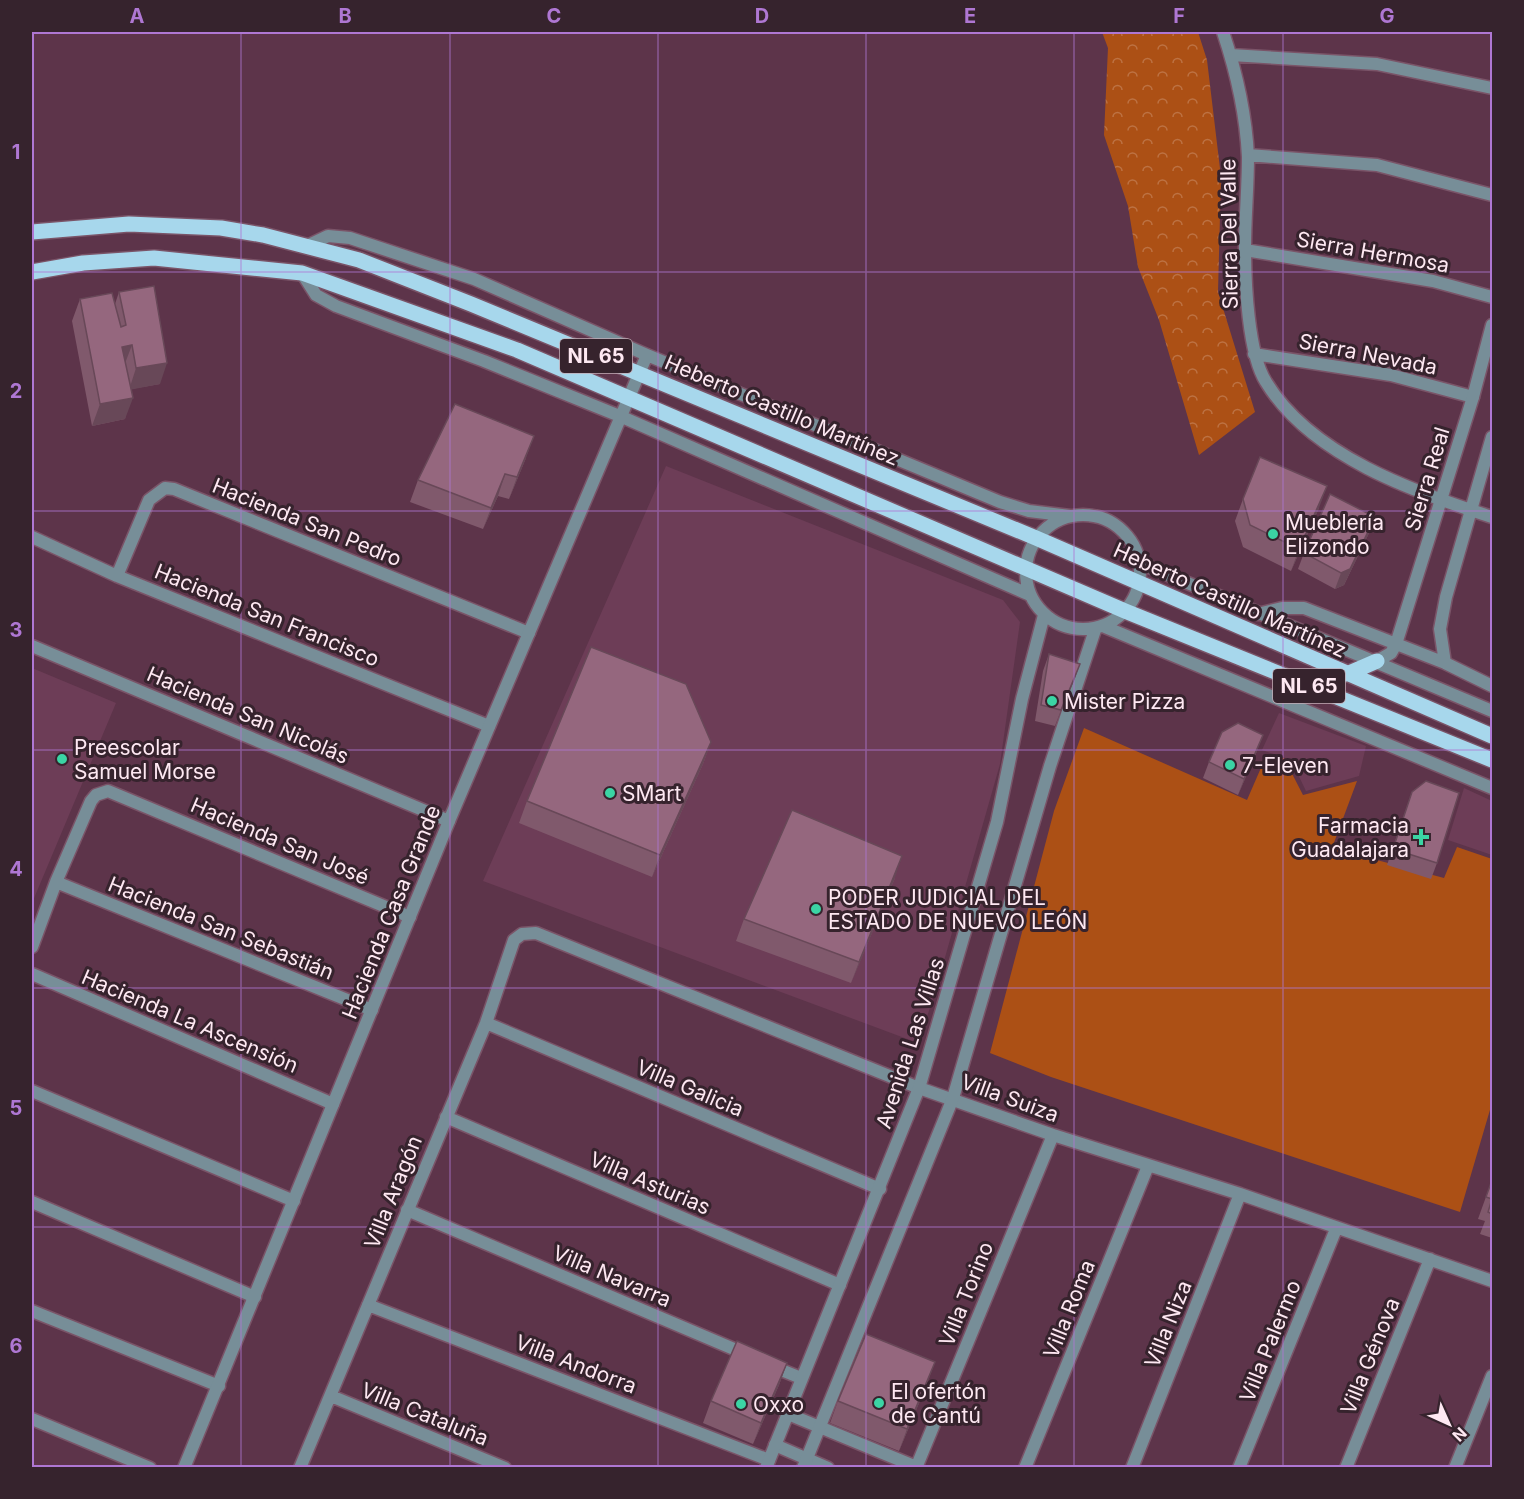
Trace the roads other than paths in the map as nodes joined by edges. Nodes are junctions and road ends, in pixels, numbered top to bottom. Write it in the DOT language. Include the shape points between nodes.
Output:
graph roads {
  1 [pos="1223,32"];
  2 [pos="1231,55"];
  3 [pos="1492,88"];
  4 [pos="1248,155"];
  5 [pos="1492,195"];
  6 [pos="32,232"];
  7 [pos="307,246"];
  8 [pos="1245,250"];
  9 [pos="32,272"];
  10 [pos="302,273"];
  11 [pos="1492,297"];
  12 [pos="1492,325"];
  13 [pos="1254,354"];
  14 [pos="646,355"];
  15 [pos="640,374"];
  16 [pos="629,397"];
  17 [pos="1473,397"];
  18 [pos="622,417"];
  19 [pos="1492,436"];
  20 [pos="1442,499"];
  21 [pos="1473,511"];
  22 [pos="1070,516"];
  23 [pos="1492,518"];
  24 [pos="32,537"];
  25 [pos="1036,538"];
  26 [pos="1140,563"];
  27 [pos="1025,568"];
  28 [pos="117,576"];
  29 [pos="1138,583"];
  30 [pos="1030,595"];
  31 [pos="1125,611"];
  32 [pos="1258,614"];
  33 [pos="1044,615"];
  34 [pos="1100,628"];
  35 [pos="529,633"];
  36 [pos="1396,645"];
  37 [pos="32,646"];
  38 [pos="1377,661"];
  39 [pos="1445,663"];
  40 [pos="1347,674"];
  41 [pos="1492,686"];
  42 [pos="1492,711"];
  43 [pos="489,726"];
  44 [pos="1492,736"];
  45 [pos="1492,760"];
  46 [pos="1492,788"];
  47 [pos="449,821"];
  48 [pos="56,882"];
  49 [pos="410,916"];
  50 [pos="522,933"];
  51 [pos="32,947"];
  52 [pos="32,974"];
  53 [pos="372,1010"];
  54 [pos="486,1023"];
  55 [pos="919,1088"];
  56 [pos="32,1091"];
  57 [pos="953,1098"];
  58 [pos="333,1104"];
  59 [pos="446,1117"];
  60 [pos="1053,1135"];
  61 [pos="1148,1166"];
  62 [pos="880,1189"];
  63 [pos="1240,1194"];
  64 [pos="294,1201"];
  65 [pos="32,1202"];
  66 [pos="407,1210"];
  67 [pos="1336,1229"];
  68 [pos="1430,1259"];
  69 [pos="1492,1281"];
  70 [pos="840,1285"];
  71 [pos="255,1296"];
  72 [pos="368,1305"];
  73 [pos="32,1311"];
  74 [pos="1492,1376"];
  75 [pos="801,1378"];
  76 [pos="219,1386"];
  77 [pos="331,1396"];
  78 [pos="788,1414"];
  79 [pos="32,1419"];
  80 [pos="820,1426"];
  81 [pos="775,1445"];
  82 [pos="805,1463"];
  83 [pos="767,1464"];
  84 [pos="150,1467"];
  85 [pos="184,1467"];
  86 [pos="300,1467"];
  87 [pos="504,1467"];
  88 [pos="828,1467"];
  89 [pos="917,1467"];
  90 [pos="1025,1467"];
  91 [pos="1132,1467"];
  92 [pos="1239,1467"];
  93 [pos="1346,1467"];
  94 [pos="1455,1467"];
  1 -- 2 [label="street, Sierra Del Valle"];
  2 -- 3 [label="street" via="1377,64"];
  2 -- 4 [label="street, Sierra Del Valle"];
  4 -- 5 [label="street" via="1377,165"];
  4 -- 8 [label="street, Sierra Del Valle"];
  6 -- 7 [label="main road, Heberto Castillo Martínez / NL 65" via="157,224 220,228"];
  7 -- 10 [label="main road"];
  7 -- 14 [label="street" via="328,236 350,238 474,279"];
  7 -- 15 [label="main road, Heberto Castillo Martínez / NL 65" via="358,260"];
  8 -- 11 [label="street, Sierra Hermosa" via="1433,281"];
  8 -- 13 [label="street, Sierra Del Valle"];
  9 -- 10 [label="main road, NL 65" via="82,263 154,258"];
  10 -- 16 [label="main road, NL 65" via="471,332"];
  10 -- 18 [label="street" via="316,295 336,306"];
  12 -- 17 [label="street, Sierra Real"];
  13 -- 17 [label="street, Sierra Nevada" via="1391,375"];
  13 -- 20 [label="street, Sierra Del Valle" via="1265,381 1316,436 1356,464"];
  14 -- 15 [label="street, Hacienda Casa Grande"];
  14 -- 22 [label="street" via="1000,502 1029,511"];
  15 -- 16 [label="street, Hacienda Casa Grande"];
  15 -- 25 [label="main road, Heberto Castillo Martínez / NL 65"];
  16 -- 18 [label="street, Hacienda Casa Grande"];
  16 -- 27 [label="main road, NL 65"];
  17 -- 20 [label="street, Sierra Real"];
  18 -- 30 [label="street"];
  18 -- 35 [label="street, Hacienda Casa Grande"];
  19 -- 21 [label="street"];
  20 -- 21 [label="street, Sierra Del Valle"];
  20 -- 36 [label="street, Sierra Real"];
  21 -- 23 [label="street, Sierra Del Valle"];
  21 -- 39 [label="street" via="1440,629"];
  22 -- 25 [label="street"];
  22 -- 26 [label="street" via="1091,515 1111,522 1131,541"];
  24 -- 28 [label="street, Hacienda San Francisco"];
  25 -- 27 [label="street"];
  25 -- 29 [label="main road, Heberto Castillo Martínez / NL 65"];
  26 -- 29 [label="street"];
  26 -- 32 [label="street"];
  27 -- 30 [label="street"];
  27 -- 31 [label="main road, NL 65"];
  28 -- 35 [label="street, Hacienda San Pedro" via="149,500 165,488 174,489"];
  28 -- 43 [label="street, Hacienda San Francisco"];
  29 -- 31 [label="street"];
  29 -- 40 [label="main road, Heberto Castillo Martínez / NL 65"];
  30 -- 33 [label="street"];
  31 -- 34 [label="street"];
  31 -- 45 [label="main road, NL 65"];
  32 -- 36 [label="street" via="1304,608"];
  32 -- 38 [label="street"];
  33 -- 34 [label="street" via="1074,628"];
  33 -- 55 [label="street, Avenida Las Villas" via="997,822"];
  34 -- 46 [label="street"];
  34 -- 57 [label="street" via="1050,766"];
  35 -- 43 [label="street, Hacienda Casa Grande"];
  36 -- 38 [label="street"];
  36 -- 39 [label="street"];
  37 -- 47 [label="street, Hacienda San Nicolás"];
  38 -- 40 [label="main road"];
  38 -- 42 [label="street"];
  39 -- 41 [label="street"];
  40 -- 44 [label="main road, Heberto Castillo Martínez / NL 65"];
  43 -- 47 [label="street, Hacienda Casa Grande"];
  47 -- 49 [label="street, Hacienda Casa Grande"];
  48 -- 49 [label="street, Hacienda San José" via="92,801 108,791"];
  48 -- 51 [label="street"];
  48 -- 53 [label="street, Hacienda San Sebastián"];
  49 -- 53 [label="street, Hacienda Casa Grande"];
  50 -- 54 [label="street, Villa Aragón" via="514,940"];
  50 -- 55 [label="street, Villa Suiza" via="536,933"];
  52 -- 58 [label="street, Hacienda La Ascensión"];
  53 -- 58 [label="street, Hacienda Casa Grande"];
  54 -- 59 [label="street, Villa Aragón"];
  54 -- 62 [label="street, Villa Galicia"];
  55 -- 57 [label="street, Villa Suiza"];
  55 -- 62 [label="street, Avenida Las Villas"];
  56 -- 64 [label="street"];
  57 -- 60 [label="street, Villa Suiza"];
  57 -- 80 [label="street"];
  58 -- 64 [label="street, Hacienda Casa Grande"];
  59 -- 66 [label="street, Villa Aragón"];
  59 -- 70 [label="street, Villa Asturias"];
  60 -- 61 [label="street, Villa Suiza"];
  60 -- 89 [label="street, Villa Torino"];
  61 -- 63 [label="street, Villa Suiza"];
  61 -- 90 [label="street, Villa Roma"];
  62 -- 70 [label="street, Avenida Las Villas"];
  63 -- 67 [label="street, Villa Suiza"];
  63 -- 91 [label="street, Villa Niza"];
  64 -- 71 [label="street, Hacienda Casa Grande"];
  65 -- 71 [label="street"];
  66 -- 72 [label="street, Villa Aragón"];
  66 -- 75 [label="street, Villa Navarra"];
  67 -- 68 [label="street, Villa Suiza"];
  67 -- 92 [label="street, Villa Palermo"];
  68 -- 69 [label="street, Villa Suiza"];
  68 -- 93 [label="street, Villa Génova"];
  70 -- 75 [label="street, Avenida Las Villas"];
  71 -- 76 [label="street, Hacienda Casa Grande"];
  72 -- 77 [label="street, Villa Aragón"];
  72 -- 83 [label="street, Villa Andorra"];
  73 -- 76 [label="street"];
  74 -- 94 [label="street"];
  75 -- 78 [label="street, Avenida Las Villas"];
  76 -- 85 [label="street, Hacienda Casa Grande"];
  77 -- 86 [label="street, Villa Aragón"];
  77 -- 87 [label="street, Villa Cataluña"];
  78 -- 80 [label="street"];
  78 -- 81 [label="street, Avenida Las Villas"];
  79 -- 84 [label="street"];
  80 -- 82 [label="street"];
  80 -- 89 [label="street"];
  81 -- 82 [label="street"];
  81 -- 83 [label="street, Avenida Las Villas"];
  82 -- 88 [label="street"];
}
